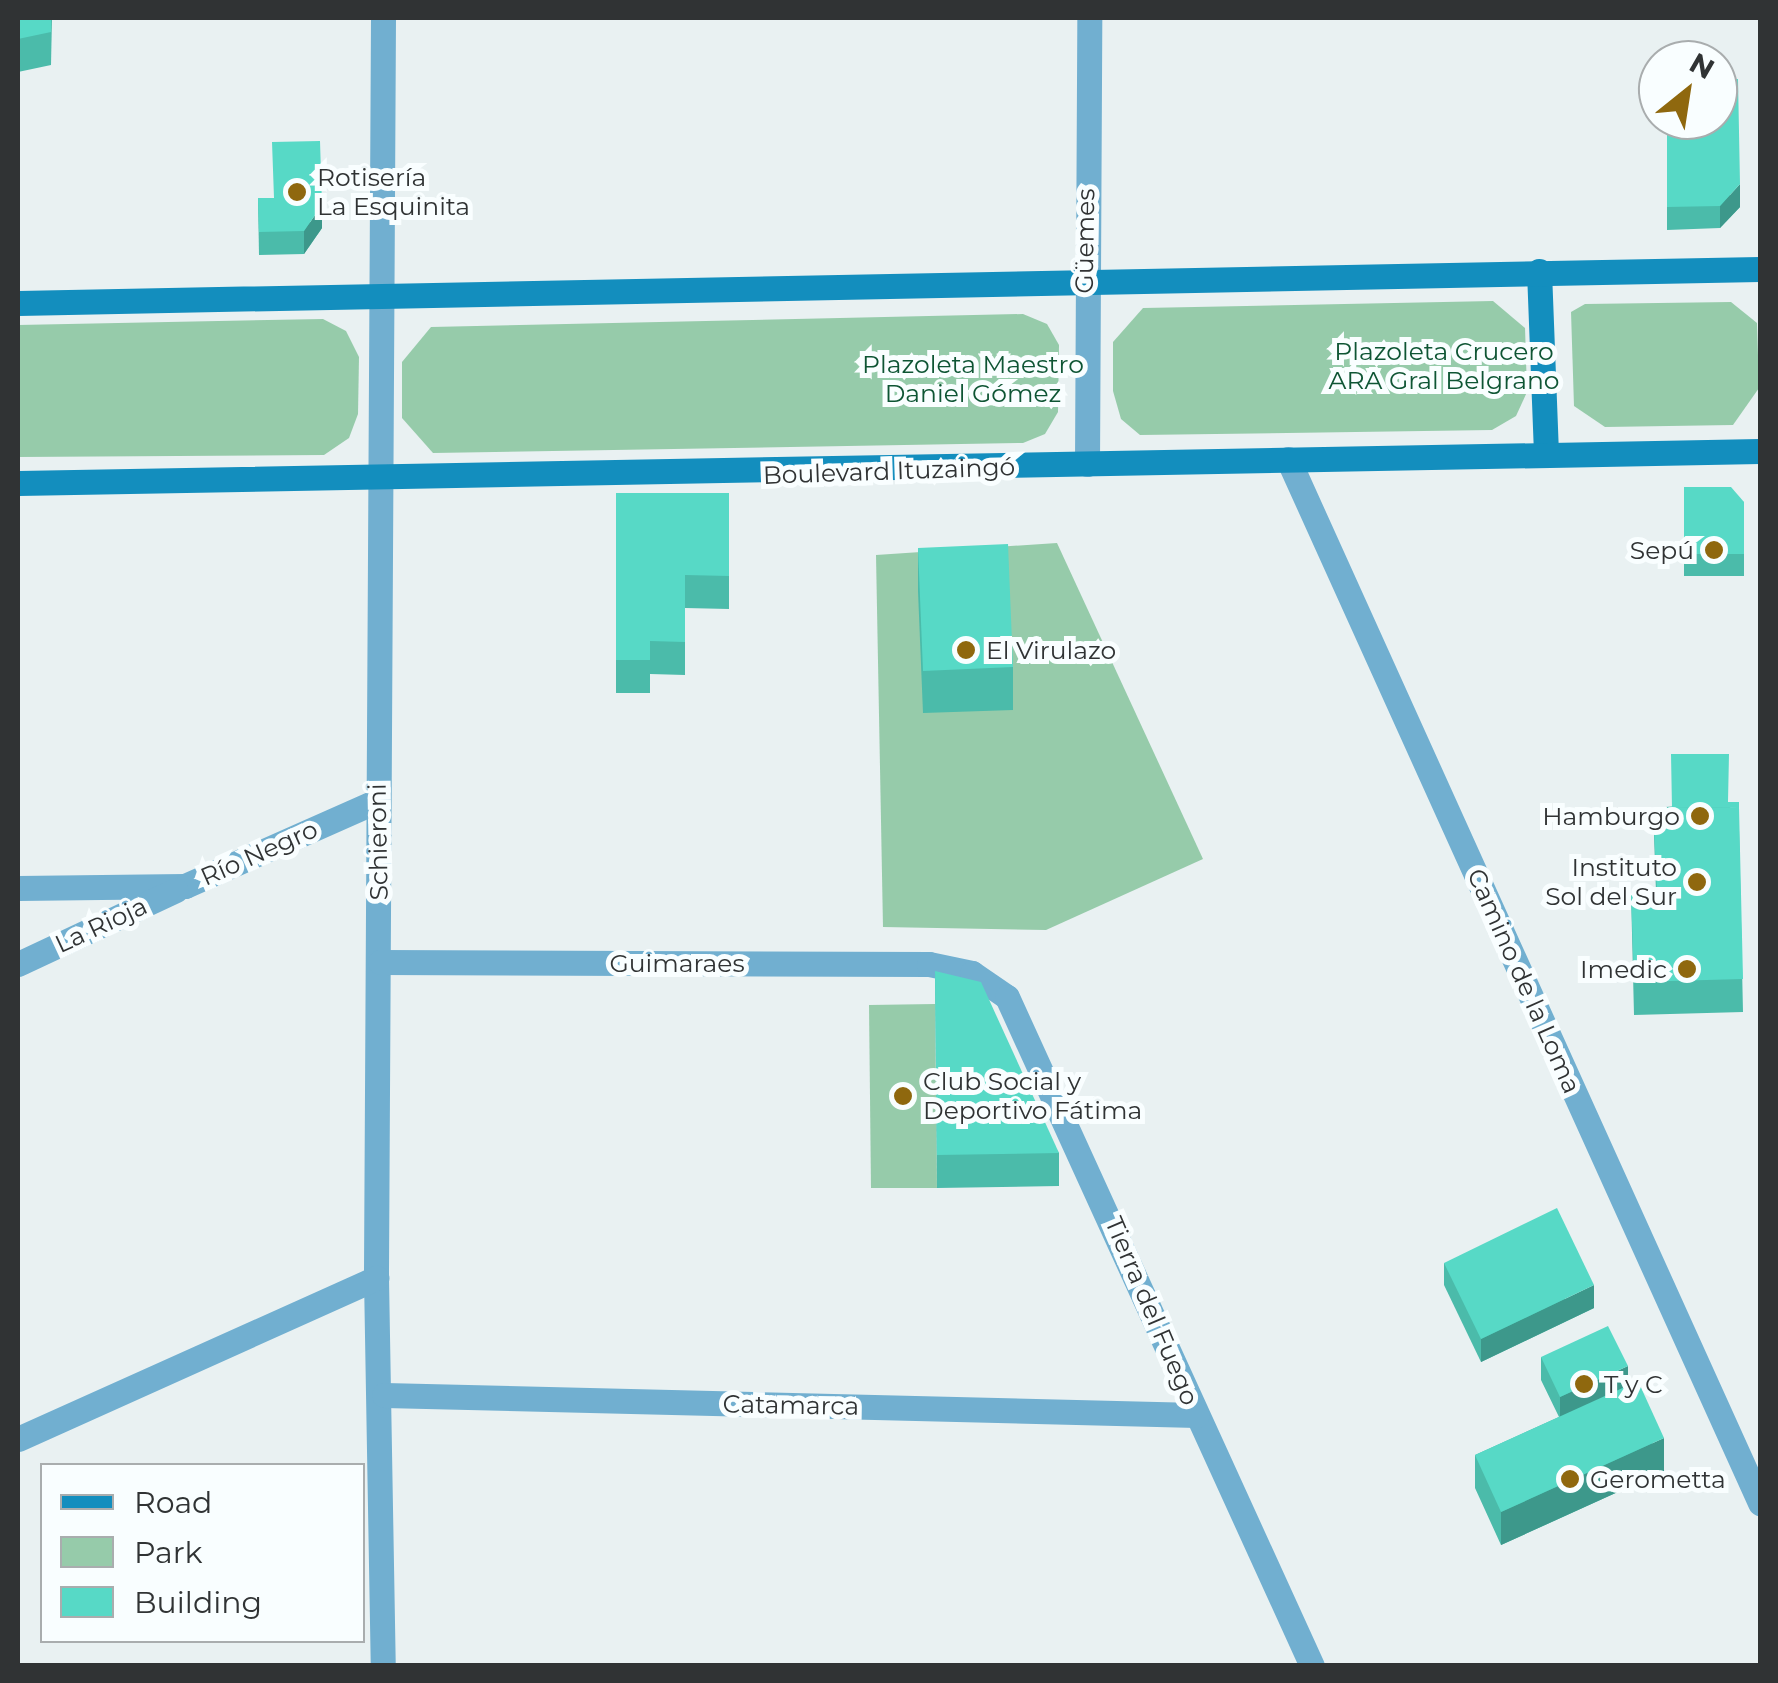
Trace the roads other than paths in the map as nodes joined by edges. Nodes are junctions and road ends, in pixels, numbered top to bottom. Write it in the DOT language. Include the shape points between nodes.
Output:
graph roads {
  1 [pos="383,18"];
  2 [pos="1088,18"];
  3 [pos="1760,269"];
  4 [pos="1539,271"];
  5 [pos="1084,280"];
  6 [pos="383,297"];
  7 [pos="18,303"];
  8 [pos="1760,451"];
  9 [pos="1546,454"];
  10 [pos="1288,459"];
  11 [pos="1087,464"];
  12 [pos="380,482"];
  13 [pos="18,483"];
  14 [pos="377,801"];
  15 [pos="185,886"];
  16 [pos="18,888"];
  17 [pos="380,962"];
  18 [pos="18,964"];
  19 [pos="972,973"];
  20 [pos="376,1278"];
  21 [pos="384,1396"];
  22 [pos="1197,1416"];
  23 [pos="18,1440"];
  24 [pos="1752,1464"];
  25 [pos="1760,1503"];
  26 [pos="384,1666"];
  27 [pos="1312,1666"];
  1 -- 6 [label="street, Schieroni"];
  2 -- 5 [label="street, Güemes"];
  3 -- 4 [label="main road"];
  4 -- 5 [label="main road"];
  4 -- 9 [label="main road"];
  5 -- 6 [label="main road"];
  5 -- 11 [label="street, Güemes"];
  6 -- 7 [label="main road"];
  6 -- 12 [label="street, Schieroni"];
  8 -- 9 [label="main road, Boulevard Ituzaingó"];
  9 -- 10 [label="main road, Boulevard Ituzaingó"];
  10 -- 11 [label="main road, Boulevard Ituzaingó"];
  10 -- 24 [label="street, Camino de la Loma"];
  11 -- 12 [label="main road, Boulevard Ituzaingó"];
  12 -- 13 [label="main road, Boulevard Ituzaingó"];
  12 -- 14 [label="street, Schieroni"];
  14 -- 15 [label="street, Río Negro"];
  14 -- 17 [label="street, Schieroni"];
  15 -- 16 [label="street, Río Negro"];
  15 -- 18 [label="street, La Rioja"];
  17 -- 19 [label="street, Guimaraes" via="928,964"];
  17 -- 20 [label="street, Schieroni"];
  19 -- 22 [label="street, Tierra del Fuego" via="1007,997 1030,1032"];
  20 -- 21 [label="street, Schieroni"];
  20 -- 23 [label="street"];
  21 -- 22 [label="street, Catamarca"];
  21 -- 26 [label="street, Schieroni"];
  22 -- 27 [label="street, Tierra del Fuego"];
  24 -- 25 [label="street, Camino de la Loma"];
}
